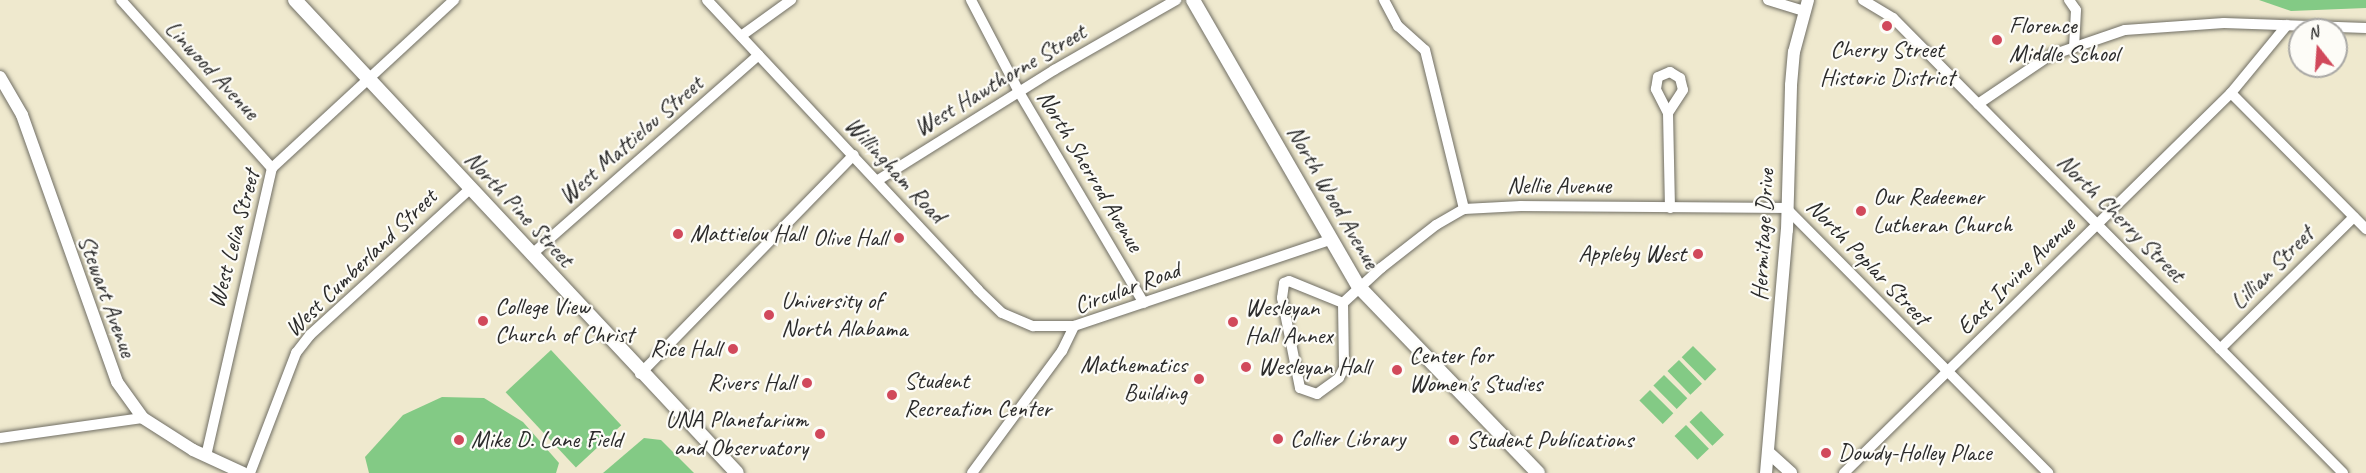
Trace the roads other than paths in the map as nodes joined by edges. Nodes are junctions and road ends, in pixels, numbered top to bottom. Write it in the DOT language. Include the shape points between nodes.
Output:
graph roads {
  1 [pos="121,0"];
  2 [pos="295,0"];
  3 [pos="454,0"];
  4 [pos="707,0"];
  5 [pos="791,0"];
  6 [pos="971,0"];
  7 [pos="1176,0"];
  8 [pos="1193,0"];
  9 [pos="1384,0"];
  10 [pos="1768,0"];
  11 [pos="2069,0"];
  12 [pos="1869,2"];
  13 [pos="1806,6"];
  14 [pos="2287,25"];
  15 [pos="2366,28"];
  16 [pos="741,36"];
  17 [pos="2074,45"];
  18 [pos="759,55"];
  19 [pos="0,77"];
  20 [pos="368,78"];
  21 [pos="1019,92"];
  22 [pos="2231,93"];
  23 [pos="1978,104"];
  24 [pos="1668,113"];
  25 [pos="854,155"];
  26 [pos="272,168"];
  27 [pos="878,180"];
  28 [pos="470,189"];
  29 [pos="1670,208"];
  30 [pos="1786,208"];
  31 [pos="1464,209"];
  32 [pos="2354,217"];
  33 [pos="2097,224"];
  34 [pos="2366,229"];
  35 [pos="1329,240"];
  36 [pos="531,255"];
  37 [pos="1359,287"];
  38 [pos="1144,303"];
  39 [pos="1343,303"];
  40 [pos="1074,326"];
  41 [pos="2220,349"];
  42 [pos="640,374"];
  43 [pos="1947,374"];
  44 [pos="142,418"];
  45 [pos="0,438"];
  46 [pos="1768,452"];
  47 [pos="206,456"];
  48 [pos="243,473"];
  49 [pos="250,473"];
  50 [pos="736,473"];
  51 [pos="972,473"];
  52 [pos="1539,473"];
  53 [pos="1766,473"];
  54 [pos="1791,473"];
  55 [pos="1844,473"];
  56 [pos="2048,473"];
  57 [pos="2343,473"];
  1 -- 26 [label="street, Linwood Avenue"];
  2 -- 20 [label="main road, North Pine Street"];
  3 -- 20 [label="street, West Lelia Street"];
  4 -- 16 [label="street, Willingham Road"];
  5 -- 16 [label="street"];
  6 -- 21 [label="street, North Sherrod Avenue"];
  7 -- 21 [label="street, West Hawthorne Street"];
  8 -- 35 [label="main road, North Wood Avenue"];
  9 -- 31 [label="street" via="1398,26 1425,50 1430,61"];
  10 -- 13 [label="street"];
  11 -- 17 [label="street" via="2076,9"];
  12 -- 23 [label="street, North Cherry Street" via="1893,18"];
  13 -- 30 [label="street, Hermitage Drive" via="1791,85"];
  14 -- 15 [label="street"];
  14 -- 17 [label="street" via="2160,25"];
  14 -- 22 [label="street, East Irvine Avenue"];
  16 -- 18 [label="street, Willingham Road"];
  17 -- 23 [label="street" via="2034,66"];
  18 -- 25 [label="street, Willingham Road"];
  18 -- 36 [label="street, West Mattielou Street"];
  19 -- 44 [label="street, Stewart Avenue" via="22,115 107,361"];
  20 -- 26 [label="street, West Lelia Street"];
  20 -- 28 [label="main road, North Pine Street"];
  21 -- 27 [label="street, West Hawthorne Street"];
  21 -- 38 [label="street, North Sherrod Avenue"];
  22 -- 32 [label="street"];
  22 -- 33 [label="street, East Irvine Avenue"];
  23 -- 33 [label="street, North Cherry Street"];
  24 -- 29 [label="street"];
  25 -- 27 [label="street, Willingham Road"];
  25 -- 42 [label="street"];
  26 -- 47 [label="street, West Lelia Street"];
  27 -- 40 [label="street, Willingham Road" via="1002,313 1033,326"];
  28 -- 36 [label="main road, North Pine Street"];
  28 -- 49 [label="street, West Cumberland Street" via="310,335 297,353"];
  29 -- 30 [label="street, Nellie Avenue"];
  29 -- 31 [label="street, Nellie Avenue"];
  30 -- 43 [label="street, North Poplar Street"];
  30 -- 46 [label="street, Hermitage Drive"];
  31 -- 37 [label="street, Nellie Avenue" via="1436,225"];
  32 -- 34 [label="street"];
  32 -- 41 [label="street, Lillian Street"];
  33 -- 41 [label="street, North Cherry Street"];
  33 -- 43 [label="street, East Irvine Avenue"];
  35 -- 37 [label="main road, North Wood Avenue"];
  35 -- 38 [label="street, Circular Road"];
  36 -- 42 [label="main road, North Pine Street"];
  37 -- 39 [label="street, Nellie Avenue"];
  37 -- 52 [label="main road, North Wood Avenue"];
  38 -- 40 [label="street, Circular Road"];
  39 -- 39 [label="street" via="1297,282 1284,283 1284,311 1304,392 1325,391 1344,368"];
  40 -- 51 [label="street, Circular Road" via="1062,351"];
  41 -- 57 [label="street, North Cherry Street"];
  42 -- 50 [label="main road, North Pine Street"];
  43 -- 55 [label="street, East Irvine Avenue"];
  43 -- 56 [label="street, North Poplar Street"];
  44 -- 45 [label="street"];
  44 -- 47 [label="street, Stewart Avenue"];
  46 -- 53 [label="street, Hermitage Drive"];
  46 -- 54 [label="street"];
  47 -- 48 [label="street, Stewart Avenue"];
}
